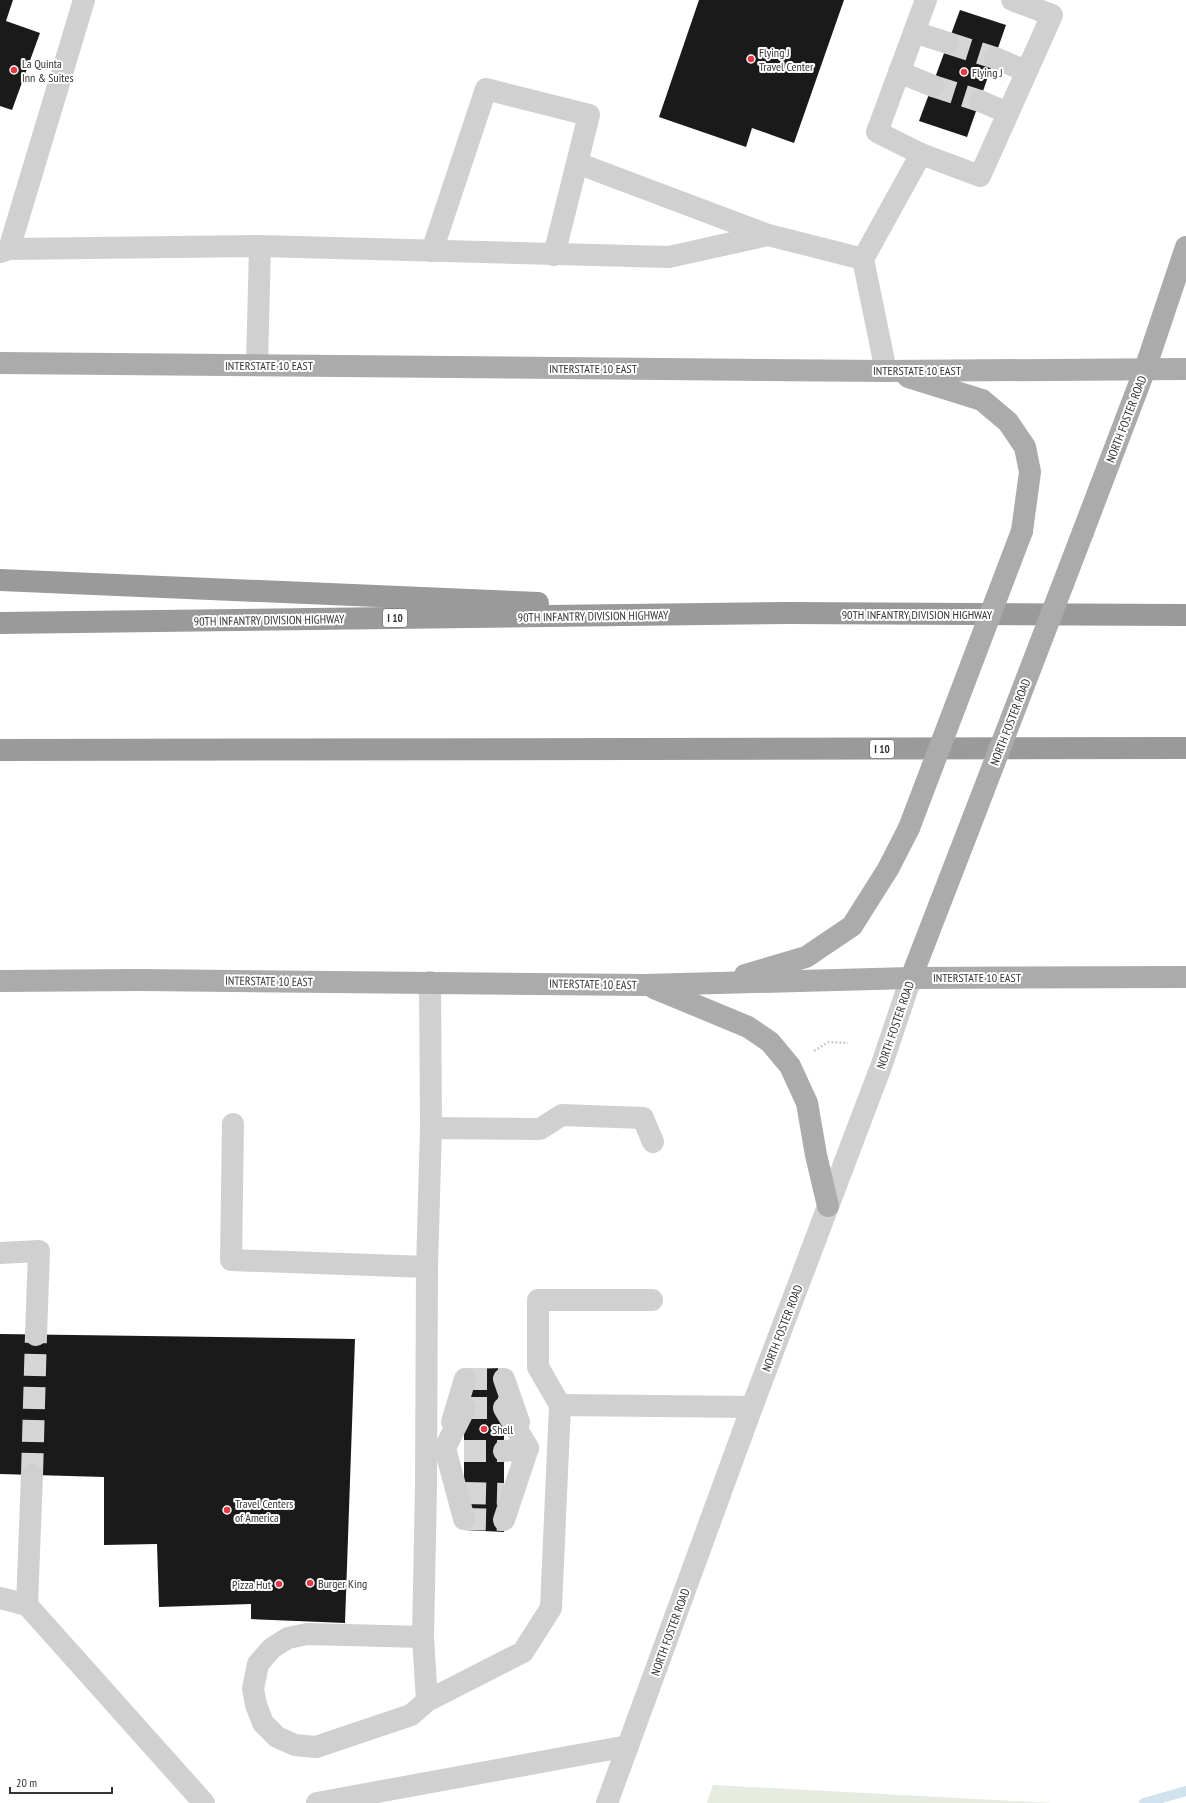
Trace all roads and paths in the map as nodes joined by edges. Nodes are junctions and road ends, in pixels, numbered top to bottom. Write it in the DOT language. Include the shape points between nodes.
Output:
graph roads {
  1 [pos="84,0"];
  2 [pos="926,0"];
  3 [pos="1012,0"];
  4 [pos="1054,7"];
  5 [pos="914,32"];
  6 [pos="948,43"];
  7 [pos="995,58"];
  8 [pos="898,72"];
  9 [pos="1026,72"];
  10 [pos="933,86"];
  11 [pos="980,101"];
  12 [pos="1008,113"];
  13 [pos="921,154"];
  14 [pos="577,163"];
  15 [pos="768,235"];
  16 [pos="260,246"];
  17 [pos="1186,247"];
  18 [pos="4,250"];
  19 [pos="432,251"];
  20 [pos="554,255"];
  21 [pos="863,259"];
  22 [pos="0,363"];
  23 [pos="257,365"];
  24 [pos="1145,369"];
  25 [pos="1186,369"];
  26 [pos="886,371"];
  27 [pos="0,580"];
  28 [pos="789,613"];
  29 [pos="1186,615"];
  30 [pos="0,624"];
  31 [pos="1186,748"];
  32 [pos="0,750"];
  33 [pos="55,750"];
  34 [pos="0,762"];
  35 [pos="1186,977"];
  36 [pos="911,978"];
  37 [pos="0,981"];
  38 [pos="430,982"];
  39 [pos="715,984"];
  40 [pos="645,985"];
  41 [pos="848,1043"];
  42 [pos="812,1052"];
  43 [pos="233,1124"];
  44 [pos="431,1128"];
  45 [pos="653,1142"];
  46 [pos="828,1206"];
  47 [pos="0,1253"];
  48 [pos="427,1268"];
  49 [pos="652,1300"];
  50 [pos="36,1335"];
  51 [pos="465,1379"];
  52 [pos="504,1379"];
  53 [pos="560,1406"];
  54 [pos="752,1407"];
  55 [pos="464,1408"];
  56 [pos="504,1408"];
  57 [pos="528,1448"];
  58 [pos="558,1448"];
  59 [pos="445,1449"];
  60 [pos="504,1451"];
  61 [pos="32,1474"];
  62 [pos="464,1493"];
  63 [pos="504,1494"];
  64 [pos="464,1519"];
  65 [pos="504,1520"];
  66 [pos="0,1598"];
  67 [pos="27,1605"];
  68 [pos="423,1637"];
  69 [pos="427,1701"];
  70 [pos="628,1746"];
  71 [pos="204,1803"];
  72 [pos="317,1803"];
  73 [pos="607,1803"];
  1 -- 18 [label="street"];
  2 -- 5 [label="street"];
  3 -- 4 [label="street"];
  4 -- 9 [label="street"];
  5 -- 6 [label="street"];
  5 -- 8 [label="street"];
  7 -- 9 [label="street"];
  8 -- 10 [label="street"];
  8 -- 13 [label="street" via="877,132"];
  9 -- 12 [label="street"];
  11 -- 12 [label="street"];
  12 -- 13 [label="street" via="980,176"];
  13 -- 21 [label="street"];
  14 -- 15 [label="street"];
  14 -- 19 [label="street" via="589,115 486,90"];
  14 -- 20 [label="street"];
  15 -- 20 [label="street" via="669,257"];
  15 -- 21 [label="street"];
  16 -- 18 [label="street"];
  16 -- 19 [label="street"];
  16 -- 23 [label="street"];
  17 -- 24 [label="main road, NORTH FOSTER ROAD"];
  19 -- 20 [label="street"];
  21 -- 26 [label="street"];
  22 -- 23 [label="main road, INTERSTATE 10 EAST"];
  23 -- 26 [label="main road, INTERSTATE 10 EAST"];
  24 -- 25 [label="main road, INTERSTATE 10 EAST"];
  24 -- 26 [label="main road, INTERSTATE 10 EAST"];
  24 -- 36 [label="main road, NORTH FOSTER ROAD, bridge"];
  26 -- 39 [label="main road, bridge" via="982,400 1008,422 1025,447 1030,472 1022,531 909,828 888,870 852,926 806,957"];
  27 -- 28 [label="highway"];
  28 -- 29 [label="highway, 90TH INFANTRY DIVISION HIGHWAY / I 10"];
  28 -- 30 [label="highway, 90TH INFANTRY DIVISION HIGHWAY / I 10"];
  31 -- 33 [label="highway, I 10"];
  32 -- 33 [label="highway, I 10"];
  33 -- 34 [label="highway"];
  35 -- 36 [label="main road, INTERSTATE 10 EAST"];
  36 -- 39 [label="main road, INTERSTATE 10 EAST"];
  36 -- 46 [label="street, NORTH FOSTER ROAD" via="882,1064"];
  37 -- 38 [label="main road, INTERSTATE 10 EAST"];
  38 -- 40 [label="main road, INTERSTATE 10 EAST"];
  38 -- 44 [label="street"];
  39 -- 40 [label="main road, INTERSTATE 10 EAST"];
  40 -- 46 [label="main road" via="748,1026 770,1042 790,1066 807,1103"];
  41 -- 42 [label="path" via="828,1042"];
  43 -- 48 [label="street" via="231,1260"];
  44 -- 45 [label="street" via="540,1129 562,1115 643,1118"];
  44 -- 48 [label="street"];
  46 -- 54 [label="street, NORTH FOSTER ROAD"];
  47 -- 50 [label="street" via="39,1251"];
  48 -- 59 [label="street"];
  49 -- 53 [label="street" via="538,1300 538,1368"];
  51 -- 59 [label="street"];
  52 -- 57 [label="street"];
  53 -- 54 [label="street"];
  53 -- 58 [label="street"];
  54 -- 70 [label="street, NORTH FOSTER ROAD"];
  55 -- 59 [label="street"];
  56 -- 57 [label="street"];
  57 -- 58 [label="street"];
  57 -- 60 [label="street"];
  57 -- 63 [label="street"];
  57 -- 65 [label="street"];
  58 -- 69 [label="street" via="551,1608 523,1652"];
  59 -- 62 [label="street"];
  59 -- 64 [label="street"];
  59 -- 68 [label="street"];
  61 -- 67 [label="street"];
  66 -- 67 [label="street"];
  67 -- 71 [label="street"];
  68 -- 69 [label="street"];
  68 -- 69 [label="street" via="307,1634 288,1638 272,1648 258,1664 253,1689 256,1705 264,1723 277,1737 296,1745 316,1747 411,1715"];
  70 -- 72 [label="street"];
  70 -- 73 [label="street, NORTH FOSTER ROAD"];
}
